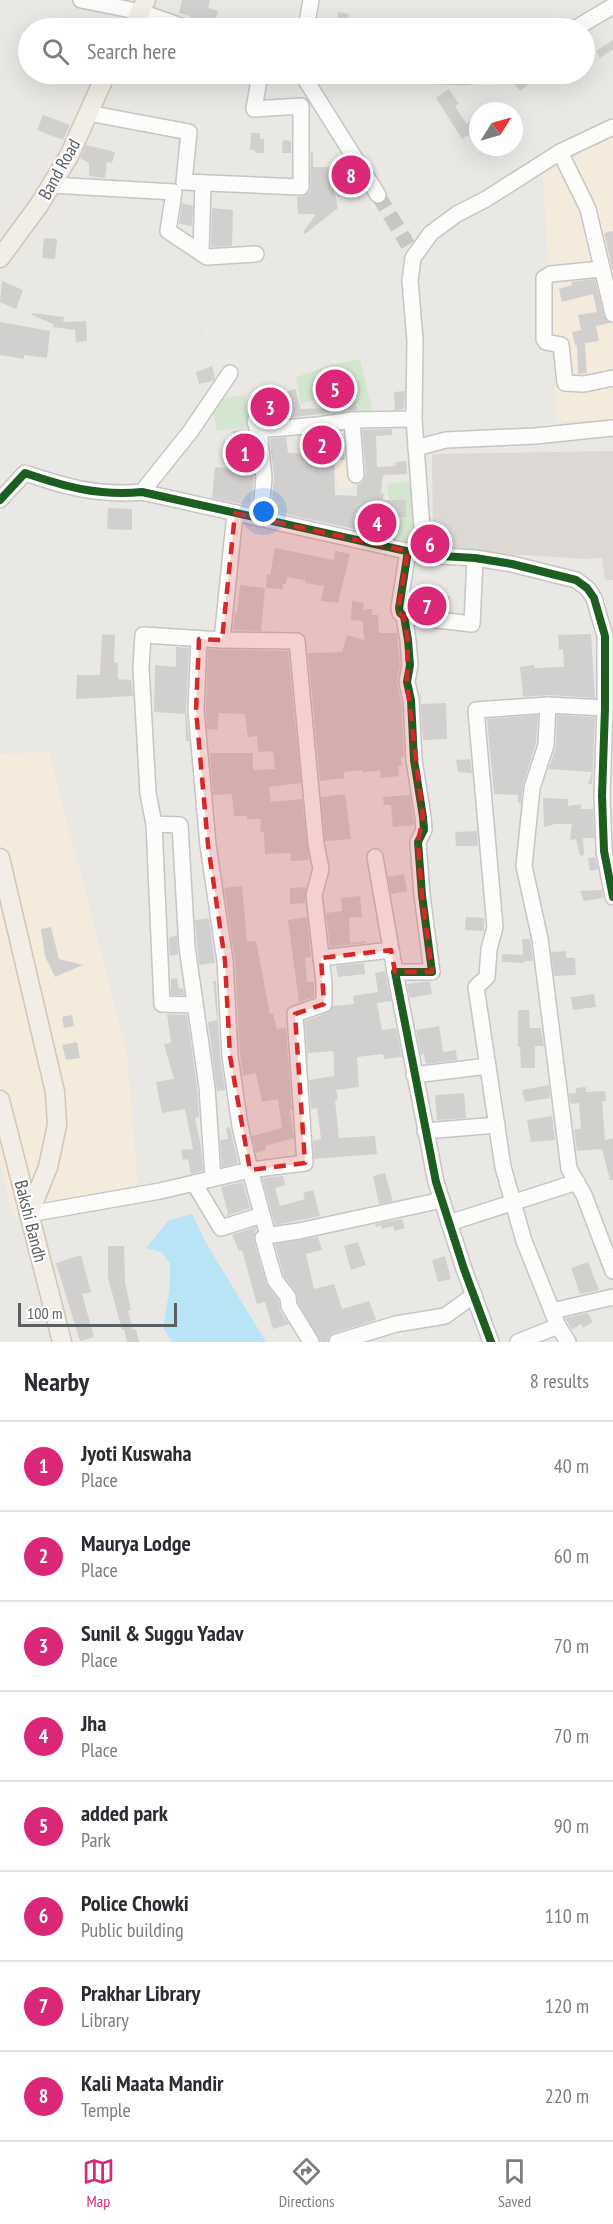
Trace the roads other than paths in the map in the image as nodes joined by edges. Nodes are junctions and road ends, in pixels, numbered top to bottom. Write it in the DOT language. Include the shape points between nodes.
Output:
graph roads {
  1 [pos="81,0"];
  2 [pos="86,0"];
  3 [pos="311,0"];
  4 [pos="613,6"];
  5 [pos="140,14"];
  6 [pos="308,18"];
  7 [pos="593,18"];
  8 [pos="101,84"];
  9 [pos="258,84"];
  10 [pos="308,84"];
  11 [pos="88,113"];
  12 [pos="613,127"];
  13 [pos="560,152"];
  14 [pos="203,183"];
  15 [pos="51,185"];
  16 [pos="378,195"];
  17 [pos="408,245"];
  18 [pos="3,249"];
  19 [pos="201,253"];
  20 [pos="256,254"];
  21 [pos="601,269"];
  22 [pos="410,281"];
  23 [pos="613,314"];
  24 [pos="230,373"];
  25 [pos="613,378"];
  26 [pos="414,419"];
  27 [pos="352,420"];
  28 [pos="613,429"];
  29 [pos="416,448"];
  30 [pos="356,475"];
  31 [pos="142,492"];
  32 [pos="0,500"];
  33 [pos="235,513"];
  34 [pos="260,519"];
  35 [pos="408,551"];
  36 [pos="424,555"];
  37 [pos="475,558"];
  38 [pos="404,616"];
  39 [pos="199,639"];
  40 [pos="222,640"];
  41 [pos="609,648"];
  42 [pos="548,705"];
  43 [pos="605,708"];
  44 [pos="154,824"];
  45 [pos="375,857"];
  46 [pos="0,858"];
  47 [pos="613,897"];
  48 [pos="391,950"];
  49 [pos="321,958"];
  50 [pos="395,972"];
  51 [pos="195,1005"];
  52 [pos="488,1066"];
  53 [pos="414,1075"];
  54 [pos="0,1100"];
  55 [pos="497,1125"];
  56 [pos="425,1131"];
  57 [pos="250,1170"];
  58 [pos="213,1178"];
  59 [pos="577,1182"];
  60 [pos="194,1183"];
  61 [pos="442,1200"];
  62 [pos="513,1201"];
  63 [pos="29,1214"];
  64 [pos="262,1215"];
  65 [pos="449,1223"];
  66 [pos="268,1236"];
  67 [pos="613,1271"];
  68 [pos="474,1295"];
  69 [pos="613,1297"];
  70 [pos="552,1311"];
  71 [pos="558,1326"];
  72 [pos="62,1342"];
  73 [pos="311,1342"];
  74 [pos="337,1342"];
  75 [pos="491,1342"];
  76 [pos="518,1342"];
  77 [pos="568,1342"];
  1 -- 2 [label="street"];
  2 -- 5 [label="street"];
  3 -- 6 [label="street"];
  4 -- 7 [label="street"];
  8 -- 11 [label="main road, Band Road"];
  9 -- 14 [label="street" via="254,109 301,106 302,187"];
  10 -- 16 [label="street"];
  11 -- 14 [label="street" via="189,132 184,182"];
  11 -- 15 [label="main road, Band Road"];
  12 -- 13 [label="street"];
  13 -- 21 [label="street" via="588,209"];
  13 -- 22 [label="street" via="431,233 413,258"];
  14 -- 19 [label="street"];
  15 -- 18 [label="main road, Band Road"];
  15 -- 19 [label="street" via="174,192 168,231"];
  17 -- 22 [label="street"];
  19 -- 20 [label="street" via="207,257"];
  21 -- 23 [label="street"];
  21 -- 25 [label="street" via="544,278 544,339 561,345 565,383"];
  22 -- 26 [label="street" via="415,340"];
  24 -- 31 [label="street"];
  26 -- 27 [label="street"];
  26 -- 29 [label="street"];
  27 -- 30 [label="street"];
  27 -- 34 [label="street" via="319,425 256,425 264,478"];
  28 -- 29 [label="street" via="446,440"];
  29 -- 36 [label="street"];
  31 -- 32 [label="street" via="121,494 70,488 25,473"];
  31 -- 33 [label="street"];
  33 -- 34 [label="street"];
  33 -- 40 [label="street"];
  34 -- 35 [label="street"];
  35 -- 36 [label="street"];
  35 -- 38 [label="street" via="399,608"];
  36 -- 37 [label="street"];
  37 -- 38 [label="street" via="472,624"];
  37 -- 41 [label="street" via="576,580 594,598"];
  38 -- 50 [label="street" via="414,760 424,830 418,842 422,895 432,972"];
  39 -- 40 [label="street"];
  39 -- 44 [label="street" via="143,635 141,668 148,793"];
  39 -- 57 [label="street" via="196,710 208,845 225,961 230,1056"];
  40 -- 49 [label="street" via="297,641 321,869 314,895"];
  41 -- 43 [label="street"];
  42 -- 43 [label="street"];
  42 -- 52 [label="street" via="476,710 495,927 487,977 477,987"];
  42 -- 59 [label="street" via="546,745 532,788 524,866 540,939 569,1169"];
  43 -- 47 [label="street" via="604,851"];
  44 -- 51 [label="street" via="180,825 187,947"];
  44 -- 51 [label="street" via="162,1004"];
  45 -- 48 [label="street"];
  46 -- 63 [label="main road" via="55,1092 57,1125 48,1167"];
  48 -- 49 [label="street"];
  48 -- 50 [label="street"];
  49 -- 57 [label="street" via="324,1004 295,1014 305,1163"];
  50 -- 53 [label="street"];
  51 -- 58 [label="street" via="207,1087"];
  52 -- 53 [label="street"];
  52 -- 55 [label="street"];
  53 -- 56 [label="street"];
  54 -- 63 [label="main road, Bakshi Bandh"];
  55 -- 56 [label="street"];
  55 -- 62 [label="street"];
  56 -- 61 [label="street"];
  57 -- 58 [label="street"];
  57 -- 64 [label="street"];
  58 -- 60 [label="street"];
  59 -- 62 [label="street"];
  59 -- 67 [label="street"];
  60 -- 63 [label="street"];
  60 -- 64 [label="street" via="221,1228"];
  61 -- 65 [label="street"];
  61 -- 66 [label="street"];
  62 -- 65 [label="street"];
  62 -- 70 [label="street"];
  63 -- 72 [label="main road, Bakshi Bandh"];
  64 -- 66 [label="street"];
  65 -- 68 [label="street"];
  66 -- 73 [label="street" via="263,1238 275,1280"];
  68 -- 74 [label="street" via="446,1316 396,1324"];
  68 -- 75 [label="street"];
  69 -- 70 [label="street"];
  70 -- 71 [label="street"];
  71 -- 76 [label="street"];
  71 -- 77 [label="street"];
}
